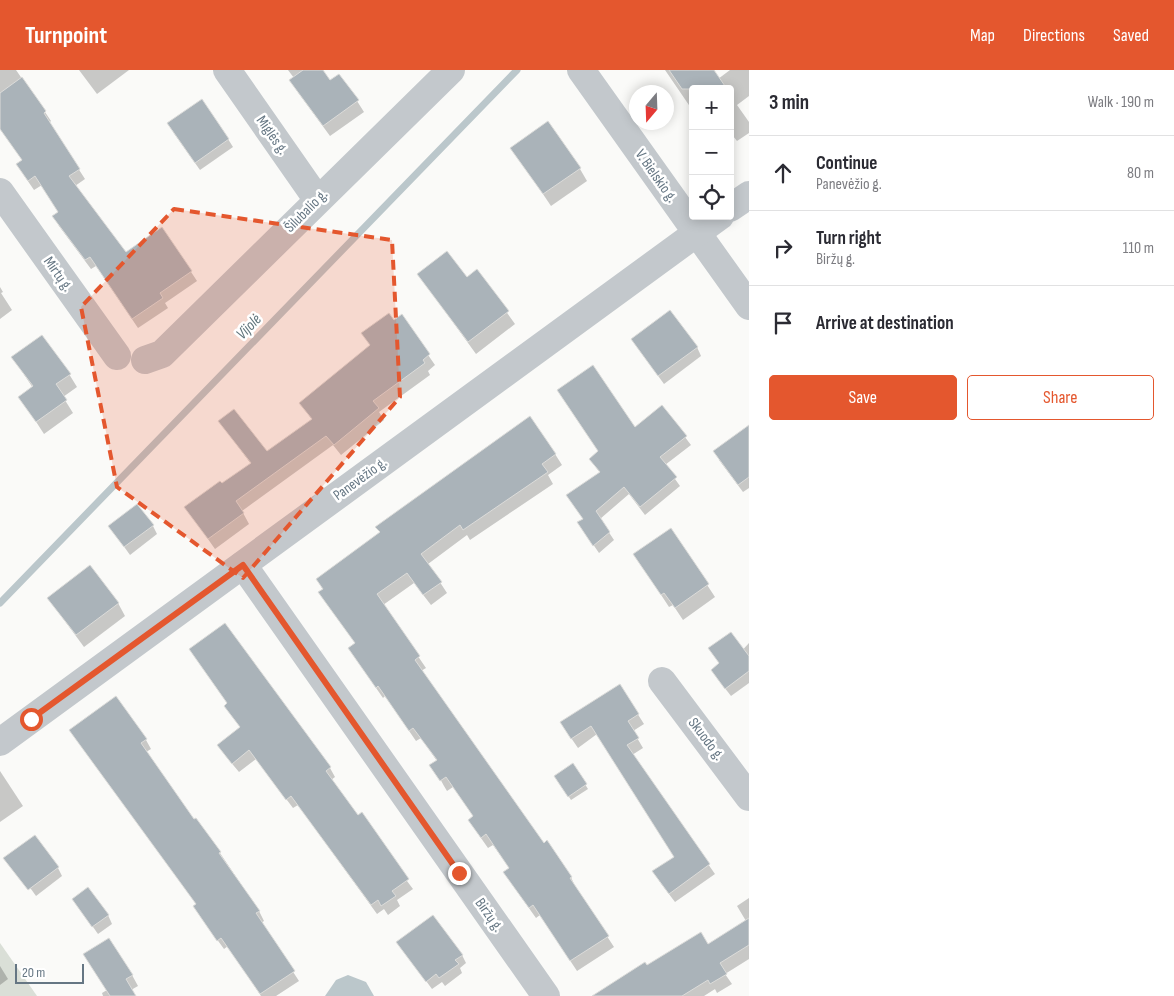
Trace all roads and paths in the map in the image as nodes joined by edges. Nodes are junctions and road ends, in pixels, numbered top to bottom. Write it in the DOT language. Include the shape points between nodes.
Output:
graph roads {
  1 [pos="227,70"];
  2 [pos="451,70"];
  3 [pos="581,70"];
  4 [pos="0,192"];
  5 [pos="749,195"];
  6 [pos="318,199"];
  7 [pos="734,205"];
  8 [pos="714,220"];
  9 [pos="698,232"];
  10 [pos="749,306"];
  11 [pos="116,356"];
  12 [pos="154,357"];
  13 [pos="243,565"];
  14 [pos="662,681"];
  15 [pos="0,742"];
  16 [pos="749,797"];
  17 [pos="546,996"];
  1 -- 6 [label="street, Miglės g."];
  2 -- 6 [label="street, Šilubalio g."];
  3 -- 9 [label="street, V. Bielskio g."];
  4 -- 11 [label="street, Mirtų g."];
  5 -- 7 [label="street"];
  6 -- 12 [label="street, Šilubalio g."];
  8 -- 9 [label="street, Panevėžio g."];
  9 -- 10 [label="street, V. Bielskio g."];
  9 -- 13 [label="street, Panevėžio g."];
  13 -- 15 [label="street, Panevėžio g."];
  13 -- 17 [label="street, Biržų g."];
  14 -- 16 [label="street, Skuodo g."];
}
